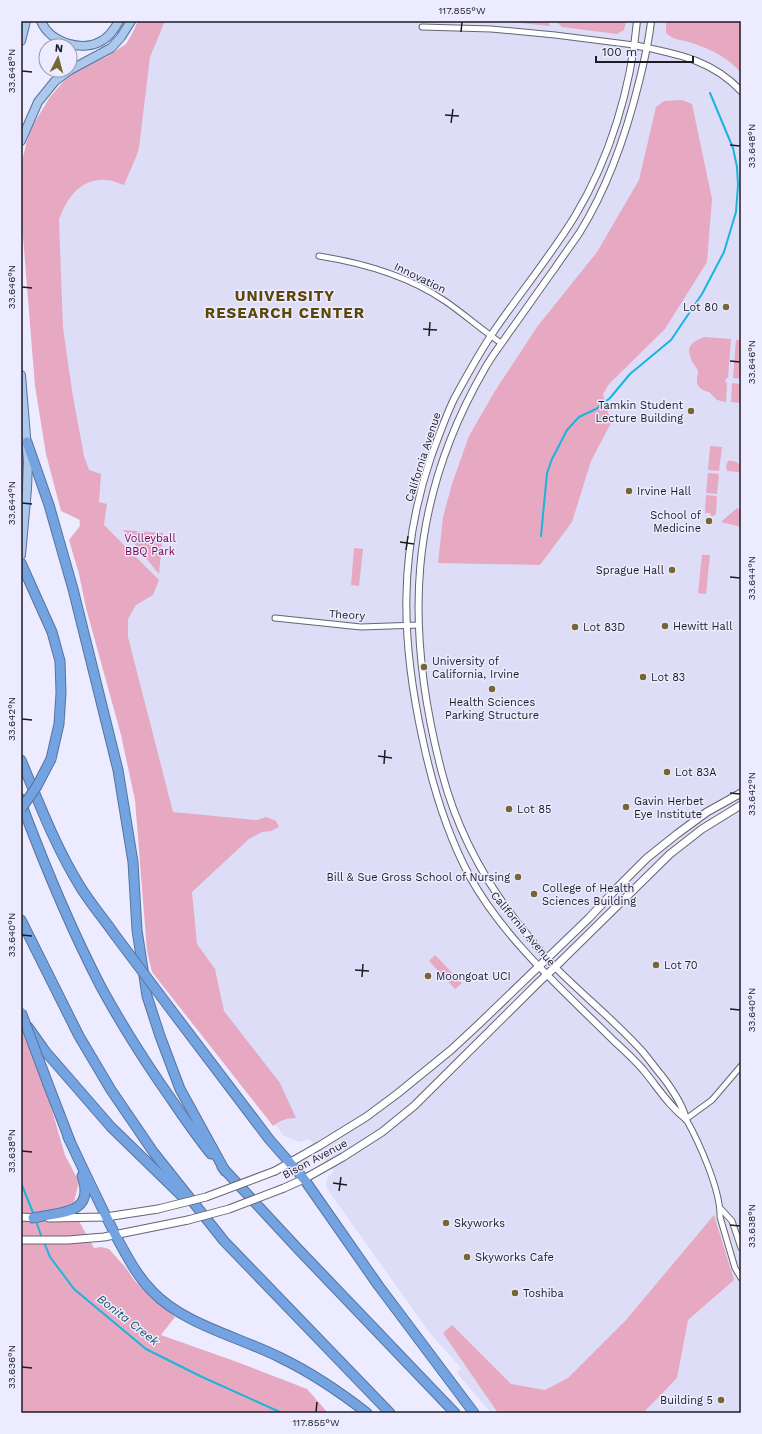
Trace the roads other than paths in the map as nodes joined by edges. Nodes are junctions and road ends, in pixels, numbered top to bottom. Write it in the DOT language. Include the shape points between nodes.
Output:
graph roads {
  1 [pos="26,21"];
  2 [pos="41,21"];
  3 [pos="119,21"];
  4 [pos="131,21"];
  5 [pos="637,21"];
  6 [pos="652,21"];
  7 [pos="422,27"];
  8 [pos="21,41"];
  9 [pos="634,46"];
  10 [pos="647,48"];
  11 [pos="78,66"];
  12 [pos="59,78"];
  13 [pos="741,91"];
  14 [pos="21,141"];
  15 [pos="319,256"];
  16 [pos="491,336"];
  17 [pos="502,343"];
  18 [pos="21,375"];
  19 [pos="27,442"];
  20 [pos="21,555"];
  21 [pos="21,562"];
  22 [pos="275,618"];
  23 [pos="418,625"];
  24 [pos="406,626"];
  25 [pos="21,760"];
  26 [pos="738,795"];
  27 [pos="21,799"];
  28 [pos="741,805"];
  29 [pos="21,808"];
  30 [pos="21,920"];
  31 [pos="547,958"];
  32 [pos="539,966"];
  33 [pos="555,967"];
  34 [pos="547,974"];
  35 [pos="21,1012"];
  36 [pos="21,1018"];
  37 [pos="741,1066"];
  38 [pos="686,1119"];
  39 [pos="68,1137"];
  40 [pos="290,1162"];
  41 [pos="225,1171"];
  42 [pos="304,1179"];
  43 [pos="721,1209"];
  44 [pos="21,1217"];
  45 [pos="106,1217"];
  46 [pos="33,1218"];
  47 [pos="21,1223"];
  48 [pos="214,1228"];
  49 [pos="116,1235"];
  50 [pos="21,1240"];
  51 [pos="741,1248"];
  52 [pos="741,1278"];
  53 [pos="367,1413"];
  54 [pos="390,1413"];
  55 [pos="455,1413"];
  56 [pos="474,1413"];
  1 -- 8 [label="main road"];
  2 -- 3 [label="main road" via="50,34 62,43 75,45 103,41"];
  4 -- 11 [label="main road" via="122,37 111,48"];
  5 -- 9 [label="street, California Avenue"];
  6 -- 10 [label="street, California Avenue"];
  7 -- 9 [label="street" via="491,29"];
  9 -- 10 [label="street"];
  9 -- 16 [label="street, California Avenue" via="617,119 594,182 559,241"];
  10 -- 13 [label="street" via="678,54 702,63 724,75"];
  10 -- 17 [label="street, California Avenue" via="625,134 599,198 580,233"];
  12 -- 14 [label="main road" via="38,102"];
  15 -- 16 [label="street, Innovation" via="370,266 404,279 445,301"];
  16 -- 17 [label="street, Innovation"];
  16 -- 24 [label="street, California Avenue" via="453,401 425,476 407,562"];
  17 -- 23 [label="street, California Avenue" via="485,367 462,410 446,448 432,496 420,557"];
  18 -- 19 [label="main road"];
  19 -- 20 [label="main road" via="26,508"];
  19 -- 41 [label="highway" via="50,505 74,589 118,770 132,862 137,930 148,996 180,1089"];
  21 -- 29 [label="highway, bridge" via="52,632 60,661 61,693 59,724 51,759 37,786"];
  22 -- 24 [label="street, Theory" via="350,626"];
  23 -- 24 [label="street, Theory"];
  23 -- 31 [label="street, California Avenue" via="420,656 432,733 442,775 464,837 492,888 513,918"];
  24 -- 32 [label="street, California Avenue" via="416,711 441,812 470,877 482,896"];
  25 -- 40 [label="highway, bridge" via="60,850 81,888 172,1012 269,1139"];
  26 -- 28 [label="street"];
  26 -- 31 [label="main road, Bison Avenue" via="706,812 647,858"];
  27 -- 41 [label="highway" via="50,878 102,988 132,1040 194,1133"];
  28 -- 33 [label="main road, Bison Avenue" via="702,829 670,854"];
  30 -- 48 [label="highway" via="79,1036 111,1090 154,1153"];
  31 -- 32 [label="main road, Bison Avenue"];
  31 -- 33 [label="street, California Avenue"];
  32 -- 34 [label="street, California Avenue"];
  32 -- 40 [label="main road, Bison Avenue" via="451,1050 397,1094 366,1117"];
  33 -- 34 [label="main road, Bison Avenue"];
  33 -- 38 [label="street, California Avenue" via="644,1053 683,1108"];
  34 -- 38 [label="street, California Avenue" via="642,1068 676,1111"];
  34 -- 42 [label="main road, Bison Avenue" via="414,1106 382,1132"];
  35 -- 39 [label="highway, bridge"];
  36 -- 48 [label="highway" via="45,1051 111,1127"];
  37 -- 38 [label="street" via="712,1100"];
  38 -- 43 [label="street, California Avenue" via="703,1155"];
  39 -- 45 [label="highway"];
  39 -- 46 [label="highway" via="84,1182 84,1198 73,1210"];
  40 -- 42 [label="highway"];
  40 -- 45 [label="main road, Bison Avenue, bridge" via="206,1197 158,1209"];
  41 -- 55 [label="highway"];
  42 -- 49 [label="main road, Bison Avenue, bridge" via="229,1210"];
  42 -- 56 [label="highway" via="378,1285"];
  43 -- 51 [label="street, California Avenue" via="732,1221"];
  43 -- 52 [label="street, California Avenue" via="720,1217 735,1268"];
  44 -- 46 [label="main road, Bison Avenue"];
  45 -- 46 [label="main road, Bison Avenue"];
  45 -- 49 [label="highway"];
  46 -- 47 [label="main road"];
  48 -- 54 [label="highway" via="229,1247"];
  49 -- 50 [label="main road, Bison Avenue" via="68,1240"];
  49 -- 53 [label="highway" via="134,1269 152,1291 169,1306 189,1318 280,1357 347,1397"];
}
